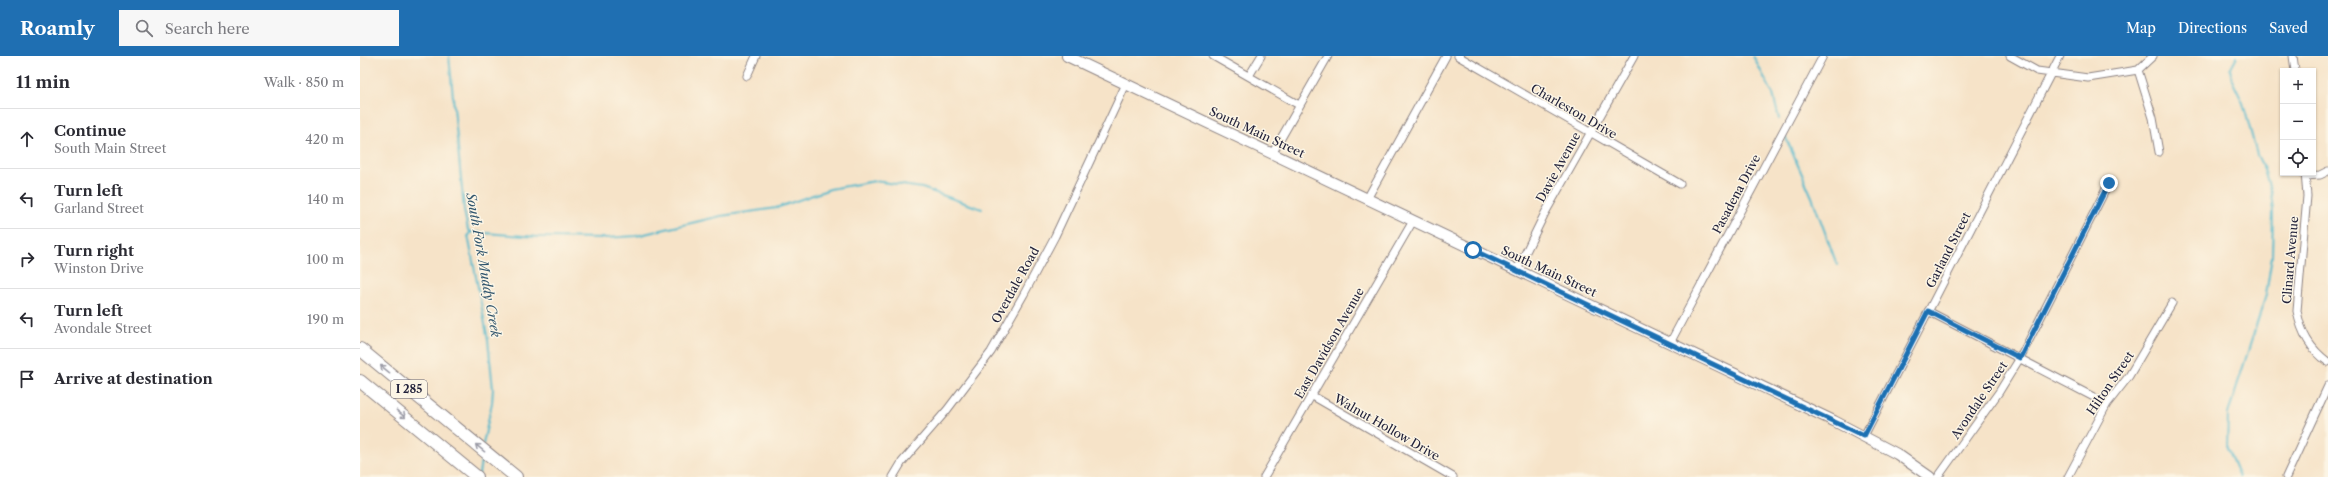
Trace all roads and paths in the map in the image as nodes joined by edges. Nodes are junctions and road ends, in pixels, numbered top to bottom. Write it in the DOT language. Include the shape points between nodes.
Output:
graph roads {
  1 [pos="756,56"];
  2 [pos="1067,56"];
  3 [pos="1213,56"];
  4 [pos="1261,56"];
  5 [pos="1328,56"];
  6 [pos="1446,56"];
  7 [pos="1458,56"];
  8 [pos="1634,56"];
  9 [pos="1823,56"];
  10 [pos="2010,56"];
  11 [pos="2060,56"];
  12 [pos="2153,56"];
  13 [pos="2293,56"];
  14 [pos="2295,68"];
  15 [pos="2138,70"];
  16 [pos="2051,73"];
  17 [pos="747,76"];
  18 [pos="1249,76"];
  19 [pos="1126,84"];
  20 [pos="1299,105"];
  21 [pos="1590,133"];
  22 [pos="2158,152"];
  23 [pos="1272,154"];
  24 [pos="2328,171"];
  25 [pos="2316,175"];
  26 [pos="2305,176"];
  27 [pos="2109,183"];
  28 [pos="1680,184"];
  29 [pos="1367,198"];
  30 [pos="1413,221"];
  31 [pos="1517,270"];
  32 [pos="2172,303"];
  33 [pos="1928,311"];
  34 [pos="1670,344"];
  35 [pos="360,349"];
  36 [pos="2020,358"];
  37 [pos="2328,362"];
  38 [pos="360,381"];
  39 [pos="2328,386"];
  40 [pos="1311,395"];
  41 [pos="2107,404"];
  42 [pos="1864,436"];
  43 [pos="1444,475"];
  44 [pos="477,477"];
  45 [pos="516,477"];
  46 [pos="893,477"];
  47 [pos="1264,477"];
  48 [pos="1453,477"];
  49 [pos="1930,477"];
  50 [pos="1938,477"];
  51 [pos="2068,477"];
  52 [pos="2286,477"];
  1 -- 17 [label="street"];
  2 -- 19 [label="main road, South Main Street"];
  3 -- 18 [label="street"];
  4 -- 18 [label="street"];
  5 -- 20 [label="street"];
  6 -- 29 [label="street"];
  7 -- 21 [label="street, Charleston Drive"];
  8 -- 21 [label="street, Davie Avenue"];
  9 -- 34 [label="street, Pasadena Drive"];
  10 -- 16 [label="street" via="2038,71"];
  11 -- 16 [label="street, Garland Street"];
  12 -- 15 [label="street"];
  13 -- 14 [label="street"];
  15 -- 16 [label="street" via="2088,78"];
  15 -- 22 [label="street" via="2153,118"];
  16 -- 33 [label="street, Garland Street"];
  18 -- 20 [label="street"];
  19 -- 23 [label="main road, South Main Street"];
  19 -- 46 [label="street, Overdale Road" via="1055,236 991,352 947,410 902,462"];
  20 -- 23 [label="street"];
  21 -- 28 [label="street, Charleston Drive"];
  21 -- 31 [label="street, Davie Avenue" via="1545,213"];
  23 -- 29 [label="main road, South Main Street"];
  24 -- 25 [label="street"];
  26 -- 37 [label="street, Clinard Avenue" via="2307,196 2297,311 2307,341"];
  27 -- 36 [label="street, Avondale Street"];
  29 -- 30 [label="main road, South Main Street"];
  30 -- 31 [label="main road, South Main Street"];
  30 -- 40 [label="street, East Davidson Avenue"];
  31 -- 34 [label="main road, South Main Street"];
  32 -- 41 [label="street, Hilton Street" via="2130,376"];
  33 -- 36 [label="street"];
  33 -- 42 [label="street, Garland Street"];
  34 -- 42 [label="main road, South Main Street"];
  45 -- 35 [label="highway, I 285, one-way"];
  36 -- 41 [label="street"];
  36 -- 50 [label="street, Avondale Street" via="1983,416"];
  38 -- 44 [label="highway, I 285, one-way"];
  39 -- 52 [label="street"];
  40 -- 43 [label="street, Walnut Hollow Drive"];
  40 -- 47 [label="street, East Davidson Avenue"];
  41 -- 51 [label="street, Hilton Street"];
  42 -- 49 [label="main road, South Main Street" via="1898,454"];
  43 -- 48 [label="street, Walnut Hollow Drive"];
}
